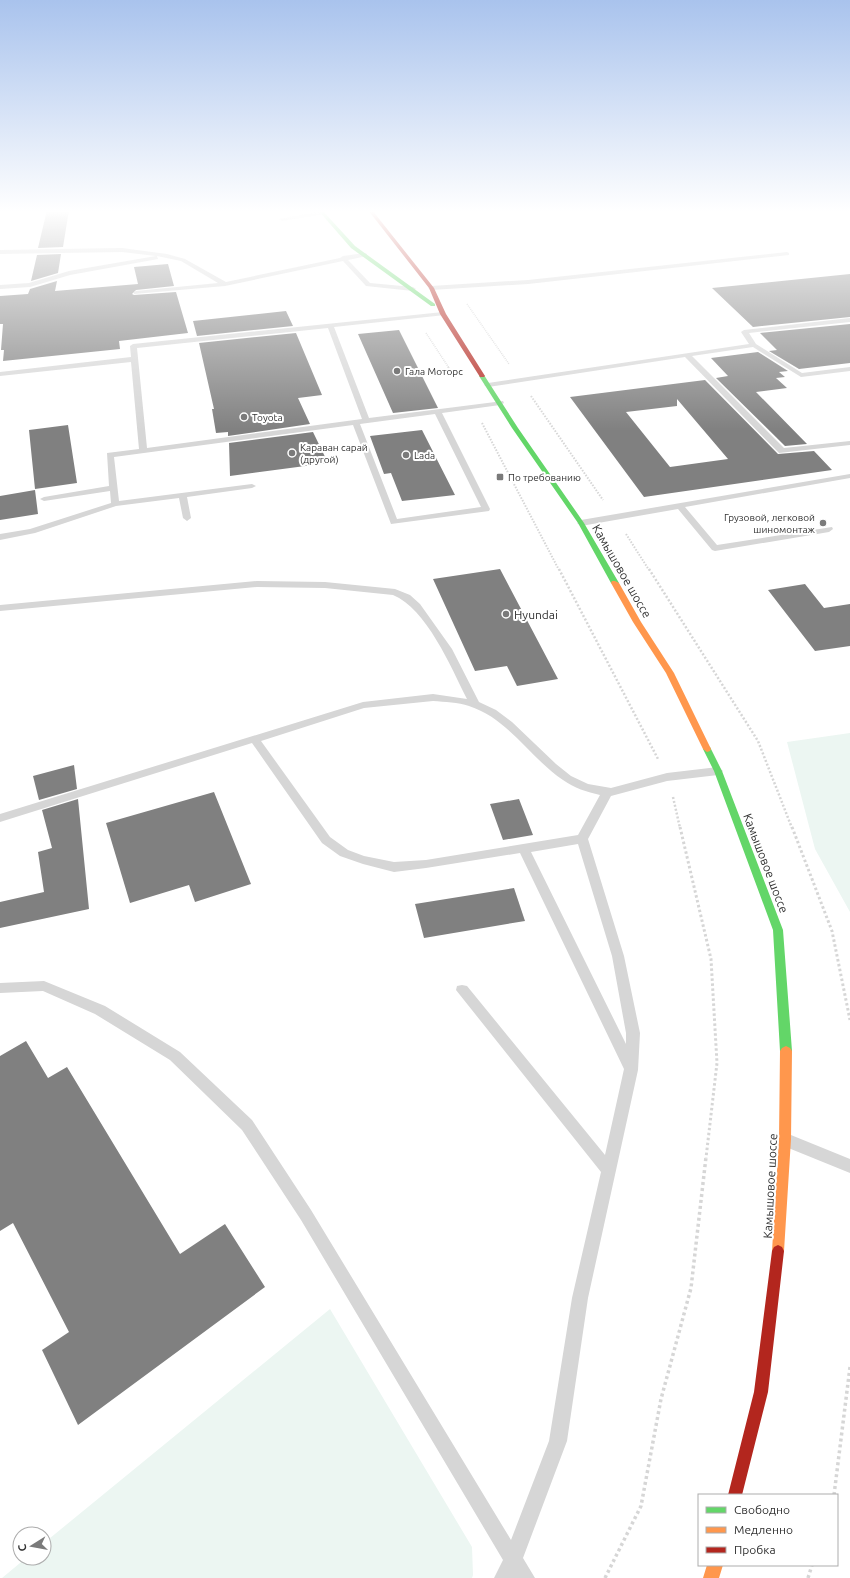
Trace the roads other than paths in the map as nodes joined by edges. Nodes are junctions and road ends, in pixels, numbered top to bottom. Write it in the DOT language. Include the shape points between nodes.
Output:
graph roads {
  1 [pos="34,284"];
  2 [pos="225,284"];
  3 [pos="367,284"];
  4 [pos="407,284"];
  5 [pos="428,284"];
  6 [pos="504,284"];
  7 [pos="0,287"];
  8 [pos="413,288"];
  9 [pos="431,288"];
  10 [pos="136,293"];
  11 [pos="443,314"];
  12 [pos="850,320"];
  13 [pos="330,325"];
  14 [pos="754,345"];
  15 [pos="687,355"];
  16 [pos="135,359"];
  17 [pos="850,369"];
  18 [pos="0,374"];
  19 [pos="488,385"];
  20 [pos="500,403"];
  21 [pos="438,412"];
  22 [pos="367,422"];
  23 [pos="356,423"];
  24 [pos="850,443"];
  25 [pos="143,451"];
  26 [pos="850,476"];
  27 [pos="252,486"];
  28 [pos="113,488"];
  29 [pos="182,495"];
  30 [pos="44,499"];
  31 [pos="115,504"];
  32 [pos="680,506"];
  33 [pos="186,518"];
  34 [pos="581,523"];
  35 [pos="829,529"];
  36 [pos="0,537"];
  37 [pos="0,608"];
  38 [pos="475,704"];
  39 [pos="254,739"];
  40 [pos="718,771"];
  41 [pos="607,792"];
  42 [pos="0,818"];
  43 [pos="582,840"];
  44 [pos="524,849"];
  45 [pos="0,988"];
  46 [pos="462,990"];
  47 [pos="631,1070"];
  48 [pos="785,1140"];
  49 [pos="850,1166"];
  50 [pos="609,1171"];
  51 [pos="736,1494"];
  52 [pos="513,1560"];
  53 [pos="715,1566"];
  54 [pos="503,1578"];
  55 [pos="526,1578"];
  56 [pos="711,1578"];
  1 -- 7 [label="lane"];
  2 -- 10 [label="lane"];
  3 -- 8 [label="lane"];
  4 -- 8 [label="main road, Камышовое шоссе"];
  5 -- 9 [label="main road, Камышовое шоссе"];
  6 -- 9 [label="lane"];
  8 -- 11 [label="main road, Камышовое шоссе"];
  9 -- 11 [label="main road, Камышовое шоссе"];
  11 -- 13 [label="lane"];
  11 -- 19 [label="main road, Камышовое шоссе"];
  12 -- 14 [label="lane" via="744,332"];
  13 -- 16 [label="lane" via="133,346"];
  13 -- 22 [label="lane"];
  14 -- 15 [label="lane"];
  14 -- 17 [label="lane" via="801,375"];
  15 -- 19 [label="lane"];
  15 -- 24 [label="lane" via="782,451"];
  16 -- 18 [label="lane"];
  16 -- 25 [label="lane"];
  19 -- 20 [label="main road, Камышовое шоссе"];
  20 -- 21 [label="lane"];
  20 -- 34 [label="main road, Камышовое шоссе" via="543,471"];
  21 -- 22 [label="lane"];
  21 -- 23 [label="lane" via="486,509 394,522"];
  22 -- 23 [label="lane"];
  23 -- 25 [label="lane"];
  25 -- 28 [label="lane" via="110,455"];
  26 -- 32 [label="lane"];
  27 -- 29 [label="lane"];
  28 -- 30 [label="lane"];
  28 -- 31 [label="lane"];
  29 -- 31 [label="lane"];
  29 -- 33 [label="lane"];
  31 -- 36 [label="lane" via="32,531"];
  32 -- 34 [label="lane"];
  32 -- 35 [label="lane" via="715,548"];
  34 -- 40 [label="main road, Камышовое шоссе" via="637,622 670,673"];
  37 -- 38 [label="lane" via="257,584 325,585 395,592 417,606 452,649"];
  38 -- 39 [label="lane" via="438,698 363,705"];
  38 -- 41 [label="lane" via="506,722 551,767 566,778 583,787"];
  39 -- 42 [label="lane"];
  39 -- 44 [label="lane" via="326,840 344,853 394,867"];
  40 -- 41 [label="lane" via="668,777"];
  40 -- 48 [label="main road, Камышовое шоссе" via="778,930 786,1034"];
  41 -- 43 [label="lane"];
  43 -- 44 [label="lane"];
  43 -- 47 [label="lane" via="618,956 633,1033"];
  44 -- 47 [label="lane"];
  45 -- 52 [label="lane" via="44,986 100,1010 175,1056 247,1126 310,1222"];
  46 -- 50 [label="lane"];
  47 -- 50 [label="lane"];
  48 -- 49 [label="lane"];
  48 -- 51 [label="main road, Камышовое шоссе" via="778,1259 761,1392"];
  50 -- 52 [label="lane" via="580,1298 558,1441"];
  52 -- 54 [label="lane"];
  52 -- 55 [label="lane"];
  53 -- 56 [label="main road"];
}
